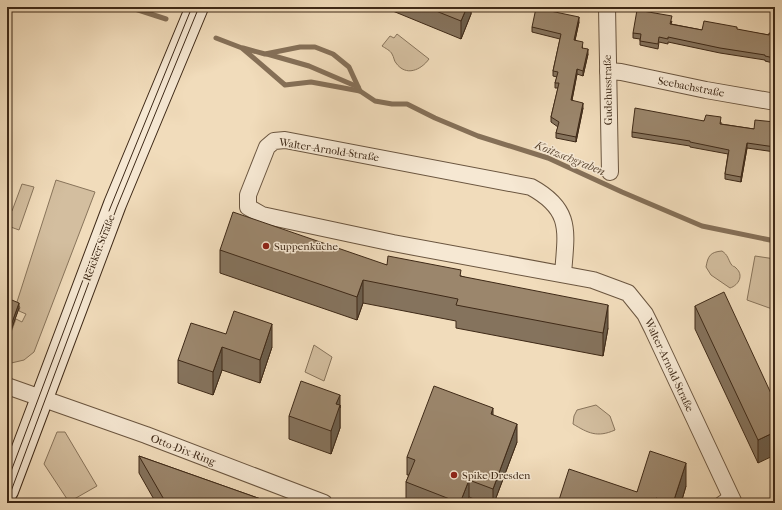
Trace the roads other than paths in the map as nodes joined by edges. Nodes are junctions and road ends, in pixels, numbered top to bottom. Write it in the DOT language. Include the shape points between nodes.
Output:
graph roads {
  1 [pos="197,7"];
  2 [pos="607,7"];
  3 [pos="608,71"];
  4 [pos="775,102"];
  5 [pos="610,172"];
  6 [pos="562,274"];
  7 [pos="7,386"];
  8 [pos="42,398"];
  9 [pos="7,491"];
  10 [pos="727,500"];
  11 [pos="324,503"];
  1 -- 8 [label="street, Reicker Straße" via="115,204"];
  2 -- 3 [label="street, Gudehusstraße"];
  3 -- 4 [label="street, Seebachstraße"];
  3 -- 5 [label="street, Gudehusstraße"];
  6 -- 6 [label="street, Walter-Arnold-Straße" via="393,243 262,215 248,207 248,195 266,147 274,141 285,140 531,187 546,195 558,207 566,229"];
  6 -- 10 [label="street, Walter-Arnold-Straße" via="593,280 628,293 645,314 670,365"];
  7 -- 8 [label="street, Otto-Dix-Ring"];
  8 -- 9 [label="street, Reicker Straße"];
  8 -- 11 [label="street, Otto-Dix-Ring"];
}
